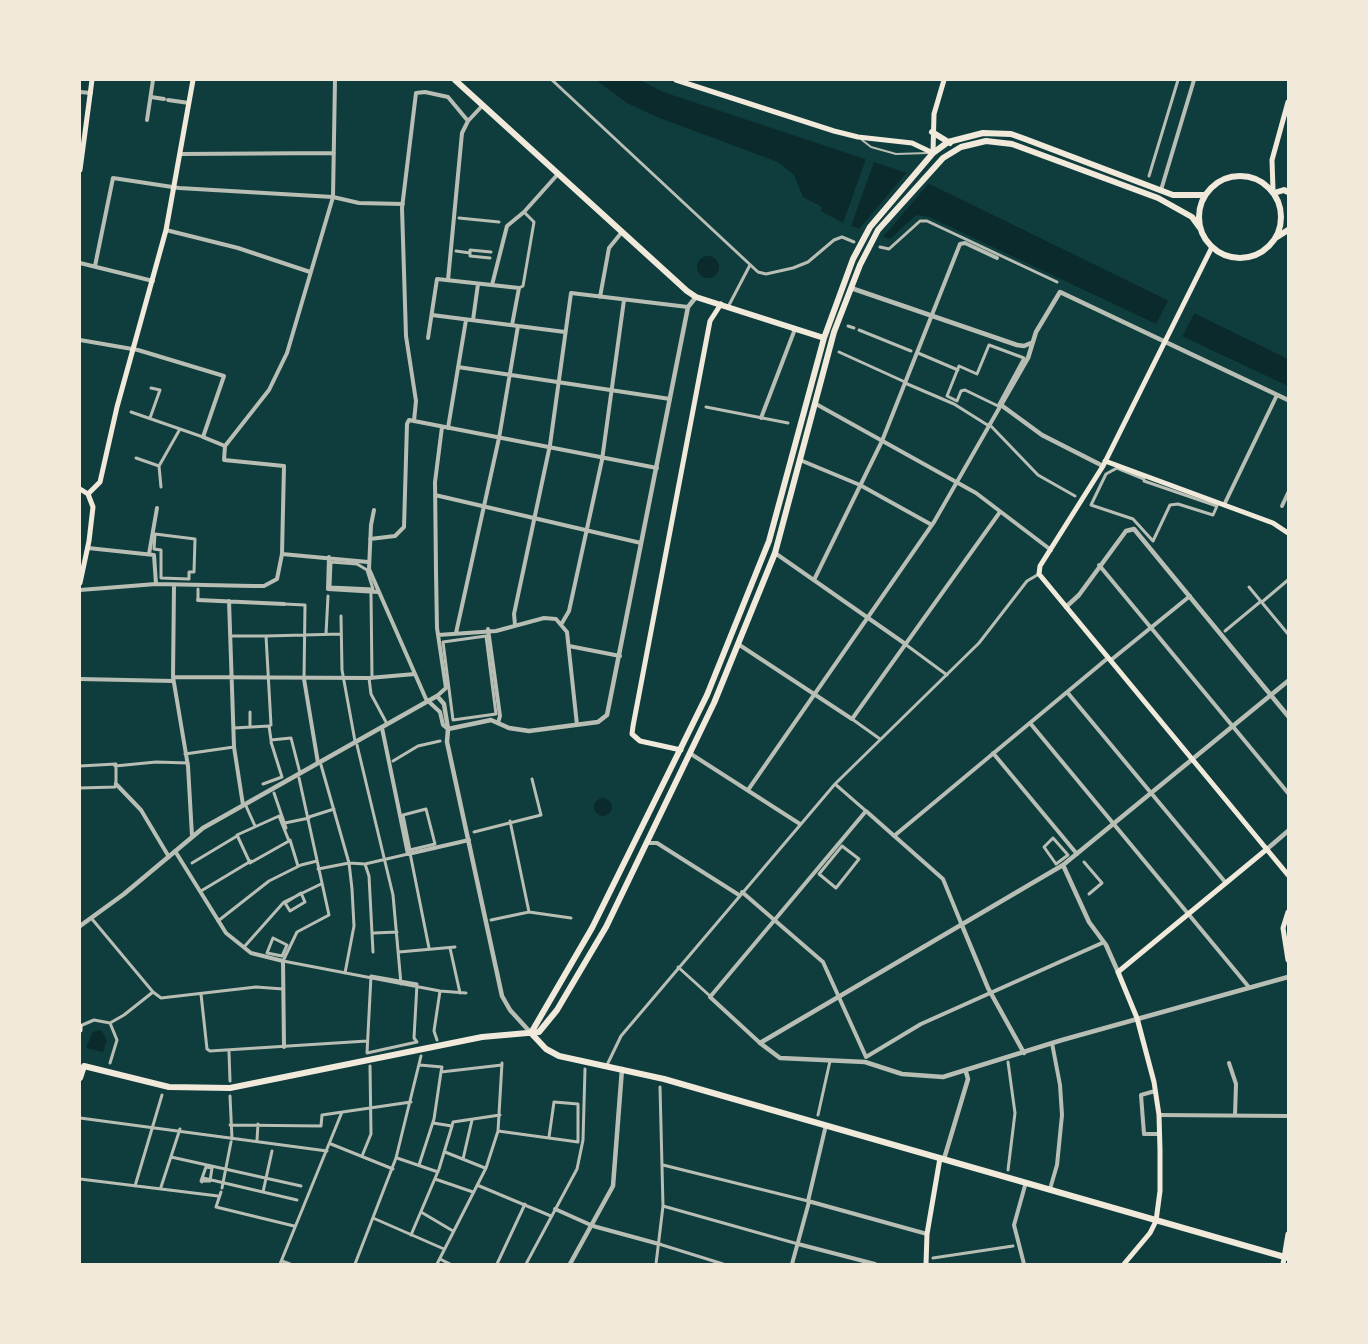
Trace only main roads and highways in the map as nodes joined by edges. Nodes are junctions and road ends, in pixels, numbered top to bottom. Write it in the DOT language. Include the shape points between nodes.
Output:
graph roads {
  1 [pos="92,80"];
  2 [pos="193,80"];
  3 [pos="455,80"];
  4 [pos="676,80"];
  5 [pos="944,80"];
  6 [pos="1288,102"];
  7 [pos="932,132"];
  8 [pos="948,142"];
  9 [pos="961,147"];
  10 [pos="933,153"];
  11 [pos="933,168"];
  12 [pos="80,170"];
  13 [pos="1274,192"];
  14 [pos="1288,192"];
  15 [pos="1204,195"];
  16 [pos="1200,228"];
  17 [pos="1288,230"];
  18 [pos="1276,237"];
  19 [pos="1212,247"];
  20 [pos="724,305"];
  21 [pos="834,332"];
  22 [pos="824,338"];
  23 [pos="1104,464"];
  24 [pos="80,489"];
  25 [pos="88,494"];
  26 [pos="1288,533"];
  27 [pos="82,564"];
  28 [pos="80,583"];
  29 [pos="681,750"];
  30 [pos="691,754"];
  31 [pos="1267,849"];
  32 [pos="1288,875"];
  33 [pos="1288,912"];
  34 [pos="1288,960"];
  35 [pos="531,1034"];
  36 [pos="82,1065"];
  37 [pos="80,1078"];
  38 [pos="942,1159"];
  39 [pos="1156,1221"];
  40 [pos="1288,1234"];
  41 [pos="1285,1260"];
  42 [pos="926,1264"];
  43 [pos="1124,1264"];
  1 -- 12 [label="main road"];
  2 -- 25 [label="main road" via="166,230 100,482"];
  3 -- 20 [label="main road" via="700,298"];
  4 -- 10 [label="main road" via="800,121 858,137 912,143"];
  5 -- 7 [label="main road"];
  6 -- 13 [label="main road" via="1272,160"];
  7 -- 8 [label="main road"];
  7 -- 10 [label="main road"];
  8 -- 9 [label="main road"];
  8 -- 10 [label="main road"];
  8 -- 15 [label="main road" via="983,133 1011,134 1161,190 1190,197"];
  9 -- 11 [label="main road"];
  9 -- 16 [label="main road" via="986,141 1012,144 1168,203 1192,217"];
  10 -- 11 [label="main road"];
  10 -- 22 [label="main road" via="867,232"];
  11 -- 21 [label="main road" via="875,235"];
  13 -- 14 [label="main road"];
  13 -- 15 [label="main road" via="1252,177 1239,175 1219,181"];
  13 -- 18 [label="main road" via="1282,215"];
  15 -- 16 [label="main road"];
  16 -- 19 [label="main road"];
  17 -- 18 [label="main road"];
  18 -- 19 [label="main road" via="1270,246 1252,256 1231,257"];
  19 -- 23 [label="main road"];
  20 -- 22 [label="main road"];
  20 -- 29 [label="main road" via="709,325 632,734 640,741"];
  21 -- 22 [label="main road"];
  21 -- 30 [label="main road" via="775,553"];
  22 -- 29 [label="main road" via="769,541"];
  23 -- 26 [label="main road" via="1274,521"];
  23 -- 31 [label="main road" via="1040,566 1039,574"];
  24 -- 25 [label="main road"];
  25 -- 27 [label="main road" via="93,507"];
  27 -- 28 [label="main road"];
  29 -- 30 [label="main road"];
  29 -- 35 [label="main road" via="592,928"];
  30 -- 35 [label="main road" via="606,927 546,1027"];
  31 -- 32 [label="main road"];
  31 -- 39 [label="main road" via="1118,972 1137,1018 1159,1115 1160,1191"];
  33 -- 34 [label="main road" via="1283,928"];
  35 -- 36 [label="main road" via="490,1036 230,1088 164,1086"];
  35 -- 38 [label="main road" via="560,1056 622,1069"];
  36 -- 37 [label="main road"];
  38 -- 39 [label="main road"];
  38 -- 42 [label="main road" via="927,1234"];
  39 -- 41 [label="main road"];
  39 -- 43 [label="main road"];
  40 -- 41 [label="main road"];
}
